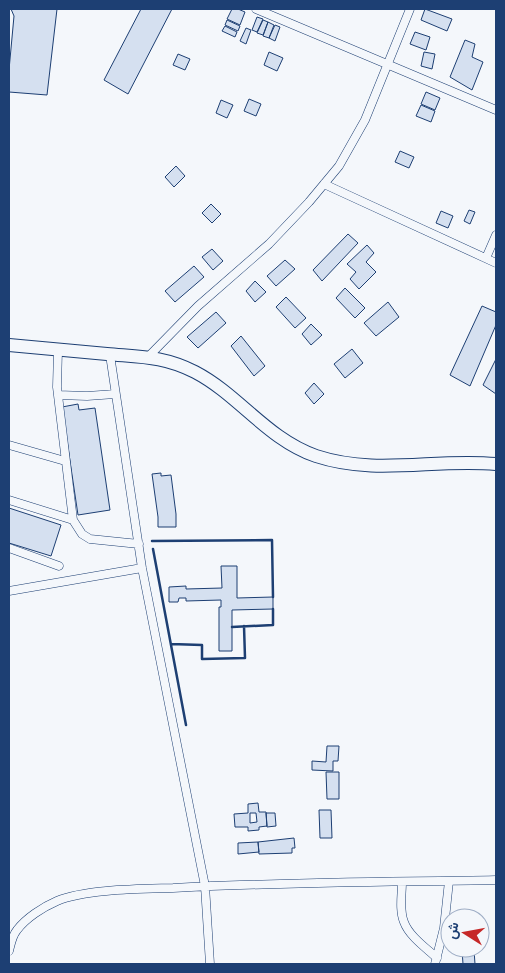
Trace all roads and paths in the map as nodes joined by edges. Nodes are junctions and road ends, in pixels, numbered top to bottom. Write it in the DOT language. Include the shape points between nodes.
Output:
graph roads {
  1 [pos="258,9"];
  2 [pos="410,9"];
  3 [pos="388,64"];
  4 [pos="496,110"];
  5 [pos="324,184"];
  6 [pos="496,235"];
  7 [pos="486,258"];
  8 [pos="496,263"];
  9 [pos="9,345"];
  10 [pos="58,350"];
  11 [pos="110,355"];
  12 [pos="148,357"];
  13 [pos="115,394"];
  14 [pos="58,395"];
  15 [pos="9,444"];
  16 [pos="65,460"];
  17 [pos="496,464"];
  18 [pos="9,500"];
  19 [pos="73,520"];
  20 [pos="139,544"];
  21 [pos="9,548"];
  22 [pos="59,566"];
  23 [pos="142,568"];
  24 [pos="9,592"];
  25 [pos="496,880"];
  26 [pos="450,881"];
  27 [pos="402,882"];
  28 [pos="205,886"];
  29 [pos="9,951"];
  30 [pos="436,961"];
  31 [pos="210,964"];
  1 -- 3 [label="street"];
  2 -- 3 [label="street"];
  3 -- 4 [label="street"];
  3 -- 5 [label="street" via="365,120"];
  5 -- 7 [label="street"];
  5 -- 12 [label="street" via="269,244 198,306"];
  6 -- 7 [label="street"];
  7 -- 8 [label="street"];
  9 -- 10 [label="main road"];
  10 -- 11 [label="main road"];
  10 -- 14 [label="street"];
  11 -- 12 [label="main road"];
  11 -- 13 [label="street"];
  12 -- 17 [label="main road" via="176,363 200,375 270,431 316,456 381,467 456,462"];
  13 -- 14 [label="street"];
  13 -- 20 [label="street"];
  14 -- 16 [label="street"];
  15 -- 16 [label="street"];
  16 -- 19 [label="street"];
  18 -- 19 [label="street"];
  19 -- 20 [label="street" via="82,534 90,539"];
  20 -- 23 [label="street"];
  21 -- 22 [label="street"];
  23 -- 24 [label="street"];
  23 -- 28 [label="street"];
  25 -- 26 [label="street"];
  26 -- 27 [label="street"];
  26 -- 30 [label="street"];
  27 -- 28 [label="street"];
  27 -- 30 [label="street" via="404,924"];
  28 -- 29 [label="street" via="86,894 58,901 40,910 17,930"];
  28 -- 31 [label="street"];
}
